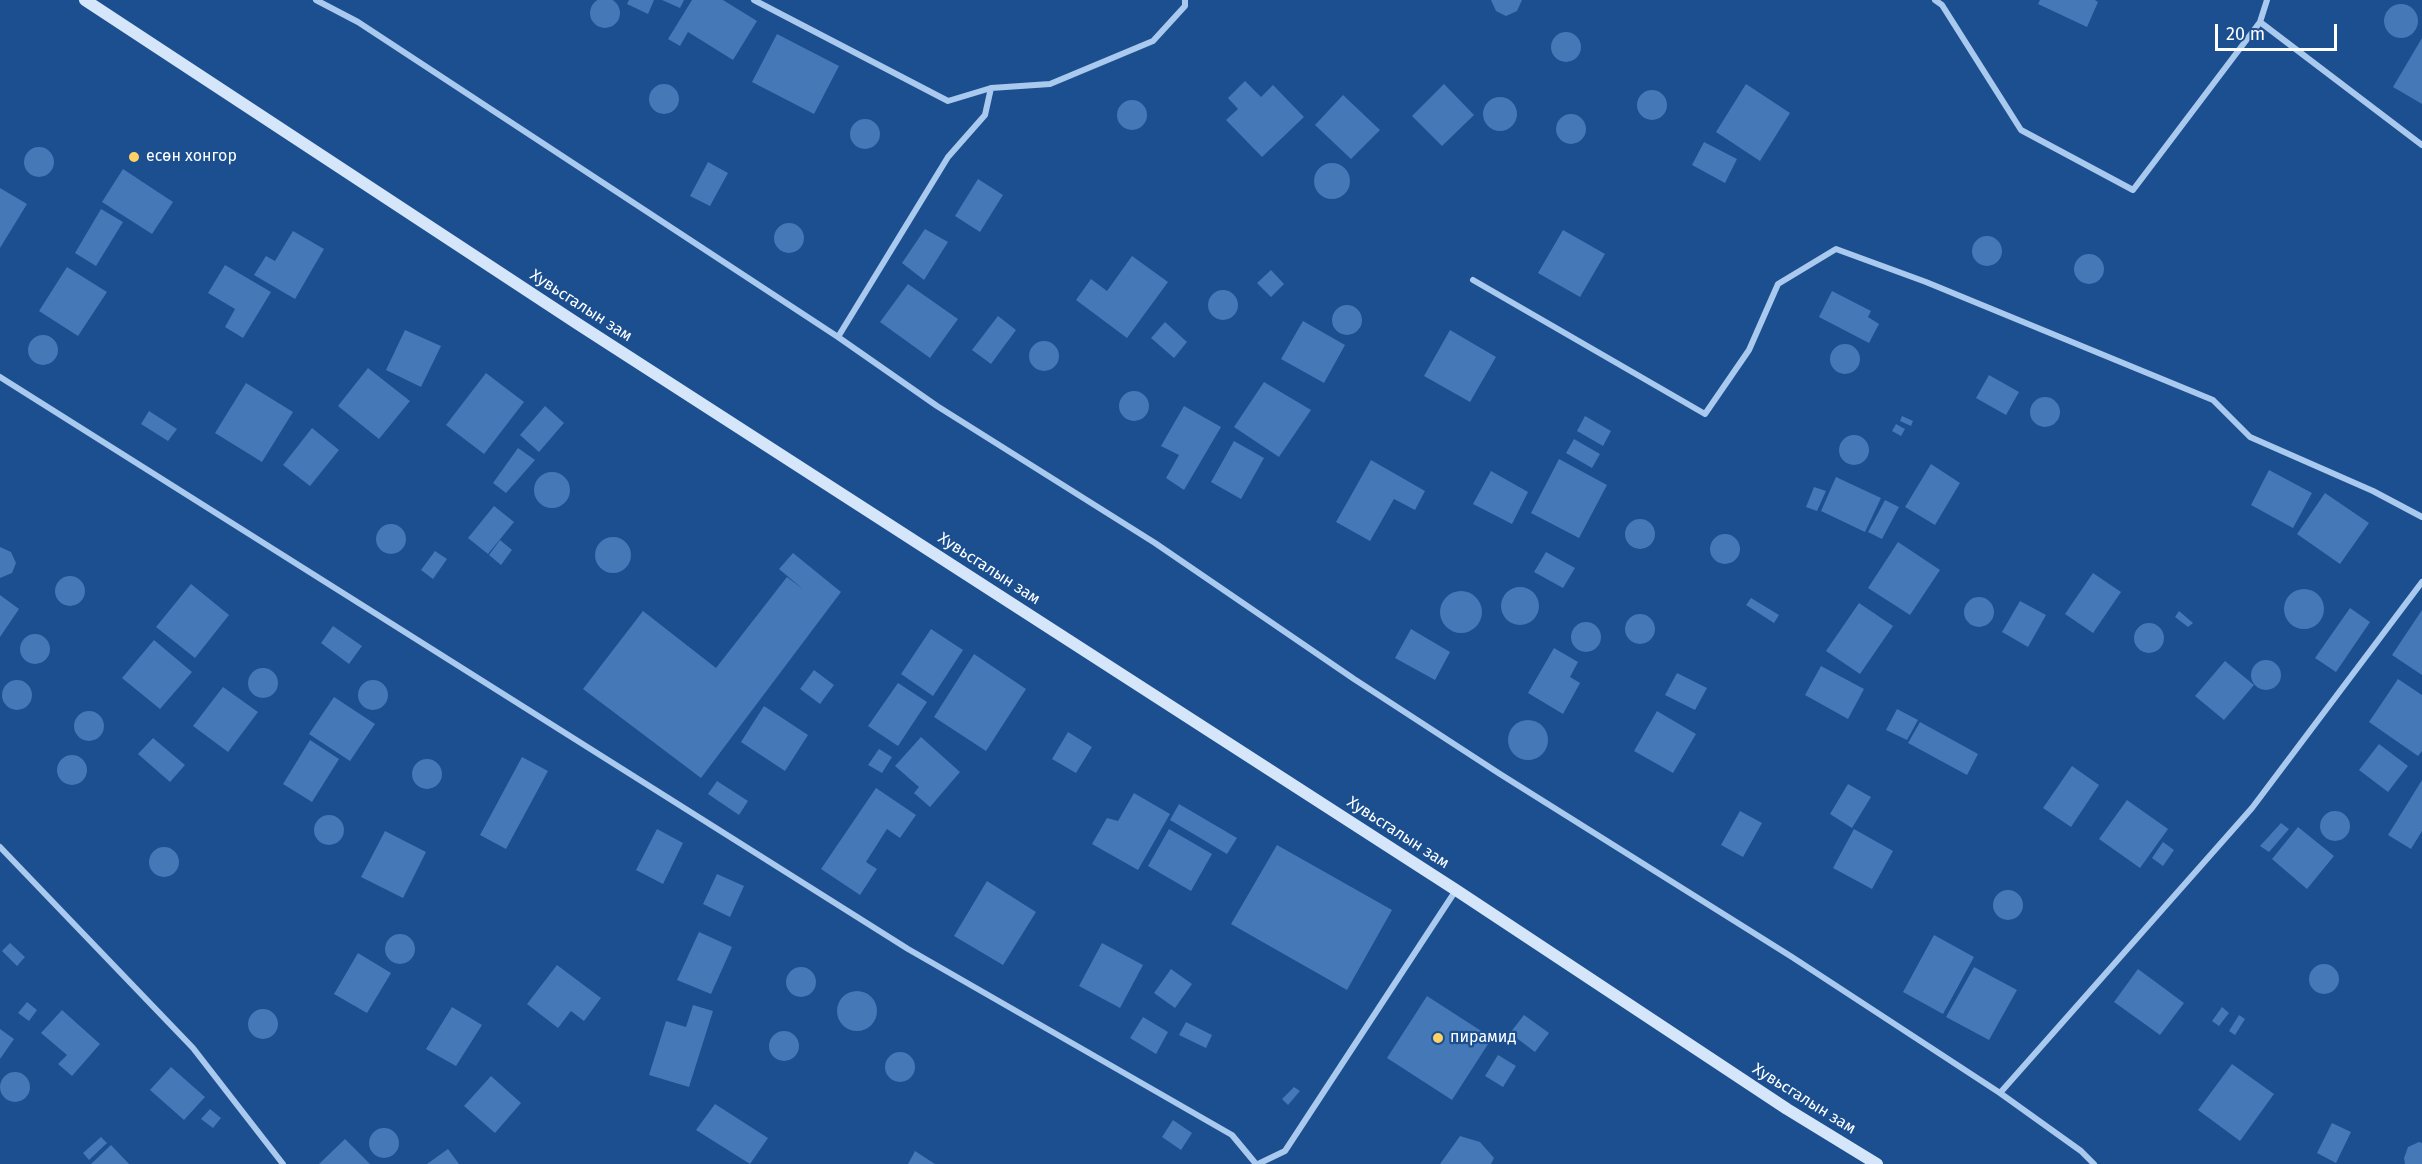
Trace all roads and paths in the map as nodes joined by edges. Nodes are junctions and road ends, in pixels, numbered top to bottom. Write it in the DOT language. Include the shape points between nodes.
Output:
graph roads {
  1 [pos="85,0"];
  2 [pos="316,0"];
  3 [pos="754,0"];
  4 [pos="1185,0"];
  5 [pos="1935,0"];
  6 [pos="2267,0"];
  7 [pos="2260,22"];
  8 [pos="991,88"];
  9 [pos="2422,145"];
  10 [pos="1473,280"];
  11 [pos="838,337"];
  12 [pos="0,377"];
  13 [pos="2422,517"];
  14 [pos="2422,582"];
  15 [pos="0,847"];
  16 [pos="1456,890"];
  17 [pos="2000,1093"];
  18 [pos="283,1164"];
  19 [pos="1257,1164"];
  20 [pos="1876,1164"];
  21 [pos="2094,1164"];
  1 -- 16 [label="main road, Хувьсгалын зам" via="569,318"];
  2 -- 11 [label="street" via="358,22"];
  3 -- 8 [label="street" via="948,101"];
  4 -- 8 [label="street" via="1185,6 1153,41 1050,84"];
  5 -- 7 [label="street" via="1942,5 2021,130 2133,189"];
  6 -- 7 [label="street"];
  7 -- 9 [label="street"];
  8 -- 11 [label="street" via="985,115 948,157"];
  10 -- 13 [label="street" via="1705,414 1749,350 1778,285 1836,249 2213,400 2250,437"];
  11 -- 17 [label="street" via="937,406 1155,543 1480,762 1792,957"];
  12 -- 19 [label="street" via="908,949 1232,1135"];
  14 -- 17 [label="street" via="2252,808"];
  15 -- 18 [label="street" via="193,1048"];
  16 -- 19 [label="street" via="1285,1151"];
  16 -- 20 [label="main road, Хувьсгалын зам"];
  17 -- 21 [label="street"];
}
